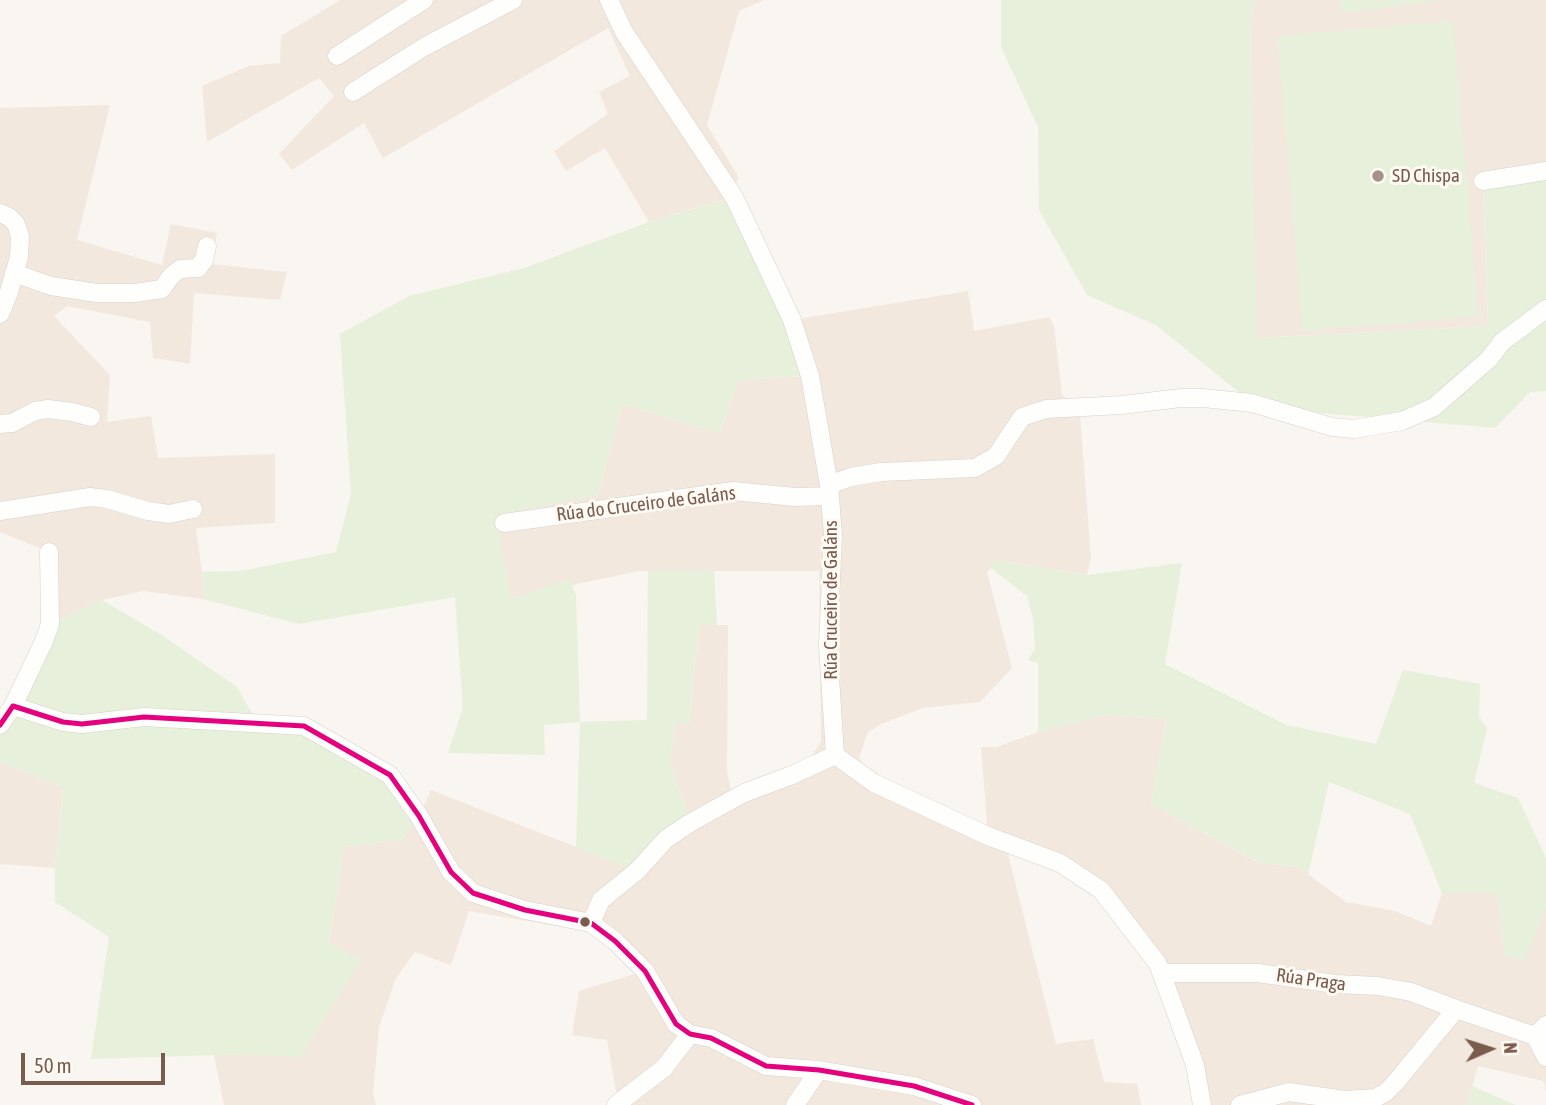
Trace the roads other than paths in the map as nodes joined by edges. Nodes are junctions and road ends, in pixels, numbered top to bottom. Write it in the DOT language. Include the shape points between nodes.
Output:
graph roads {
  1 [pos="424,0"];
  2 [pos="513,0"];
  3 [pos="609,0"];
  4 [pos="337,56"];
  5 [pos="353,92"];
  6 [pos="1546,171"];
  7 [pos="1483,181"];
  8 [pos="0,213"];
  9 [pos="207,246"];
  10 [pos="15,273"];
  11 [pos="1546,309"];
  12 [pos="0,314"];
  13 [pos="91,417"];
  14 [pos="0,424"];
  15 [pos="829,490"];
  16 [pos="193,509"];
  17 [pos="0,511"];
  18 [pos="504,523"];
  19 [pos="49,552"];
  20 [pos="13,706"];
  21 [pos="0,726"];
  22 [pos="835,755"];
  23 [pos="591,923"];
  24 [pos="1162,973"];
  25 [pos="1456,1009"];
  26 [pos="1541,1030"];
  27 [pos="690,1034"];
  28 [pos="1546,1057"];
  29 [pos="819,1070"];
  30 [pos="616,1105"];
  31 [pos="795,1105"];
  32 [pos="972,1105"];
  33 [pos="1202,1105"];
  34 [pos="1240,1105"];
  1 -- 4 [label="street"];
  2 -- 5 [label="street" via="424,47"];
  3 -- 15 [label="street, Rúa Cruceiro de Galáns" via="624,32 754,234 792,320 810,376"];
  6 -- 7 [label="street"];
  8 -- 10 [label="street" via="16,224 20,236"];
  9 -- 10 [label="street" via="198,268 180,270 162,289 135,293 51,286"];
  10 -- 12 [label="street"];
  11 -- 15 [label="street, Rúa do Cruceiro de Galáns" via="1502,342 1434,407 1402,421 1354,429 1332,427 1252,403 1203,398 1046,409 1022,417 996,456 975,468 881,472 851,477"];
  13 -- 14 [label="street" via="48,409"];
  15 -- 18 [label="street, Rúa do Cruceiro de Galáns" via="795,497 733,491"];
  15 -- 22 [label="street, Rúa Cruceiro de Galáns" via="833,535 828,645"];
  16 -- 17 [label="street" via="169,514 90,497"];
  19 -- 20 [label="street" via="50,624"];
  20 -- 21 [label="street"];
  20 -- 23 [label="street" via="82,724 144,717 304,726 390,775 451,872 473,893"];
  22 -- 23 [label="street" via="744,793 666,839 637,872 601,900"];
  22 -- 24 [label="street" via="874,783 988,836 1060,863 1101,890"];
  23 -- 27 [label="street" via="645,971 676,1024"];
  24 -- 25 [label="street, Rúa Praga" via="1258,973 1396,989"];
  24 -- 33 [label="street" via="1195,1065"];
  25 -- 26 [label="street, Rúa Praga"];
  25 -- 34 [label="street" via="1395,1083 1375,1098 1345,1100 1289,1092"];
  26 -- 28 [label="street, Rúa Praga"];
  27 -- 29 [label="street" via="711,1038 766,1066"];
  27 -- 30 [label="street" via="664,1068"];
  29 -- 31 [label="street"];
  29 -- 32 [label="street" via="914,1086"];
}
